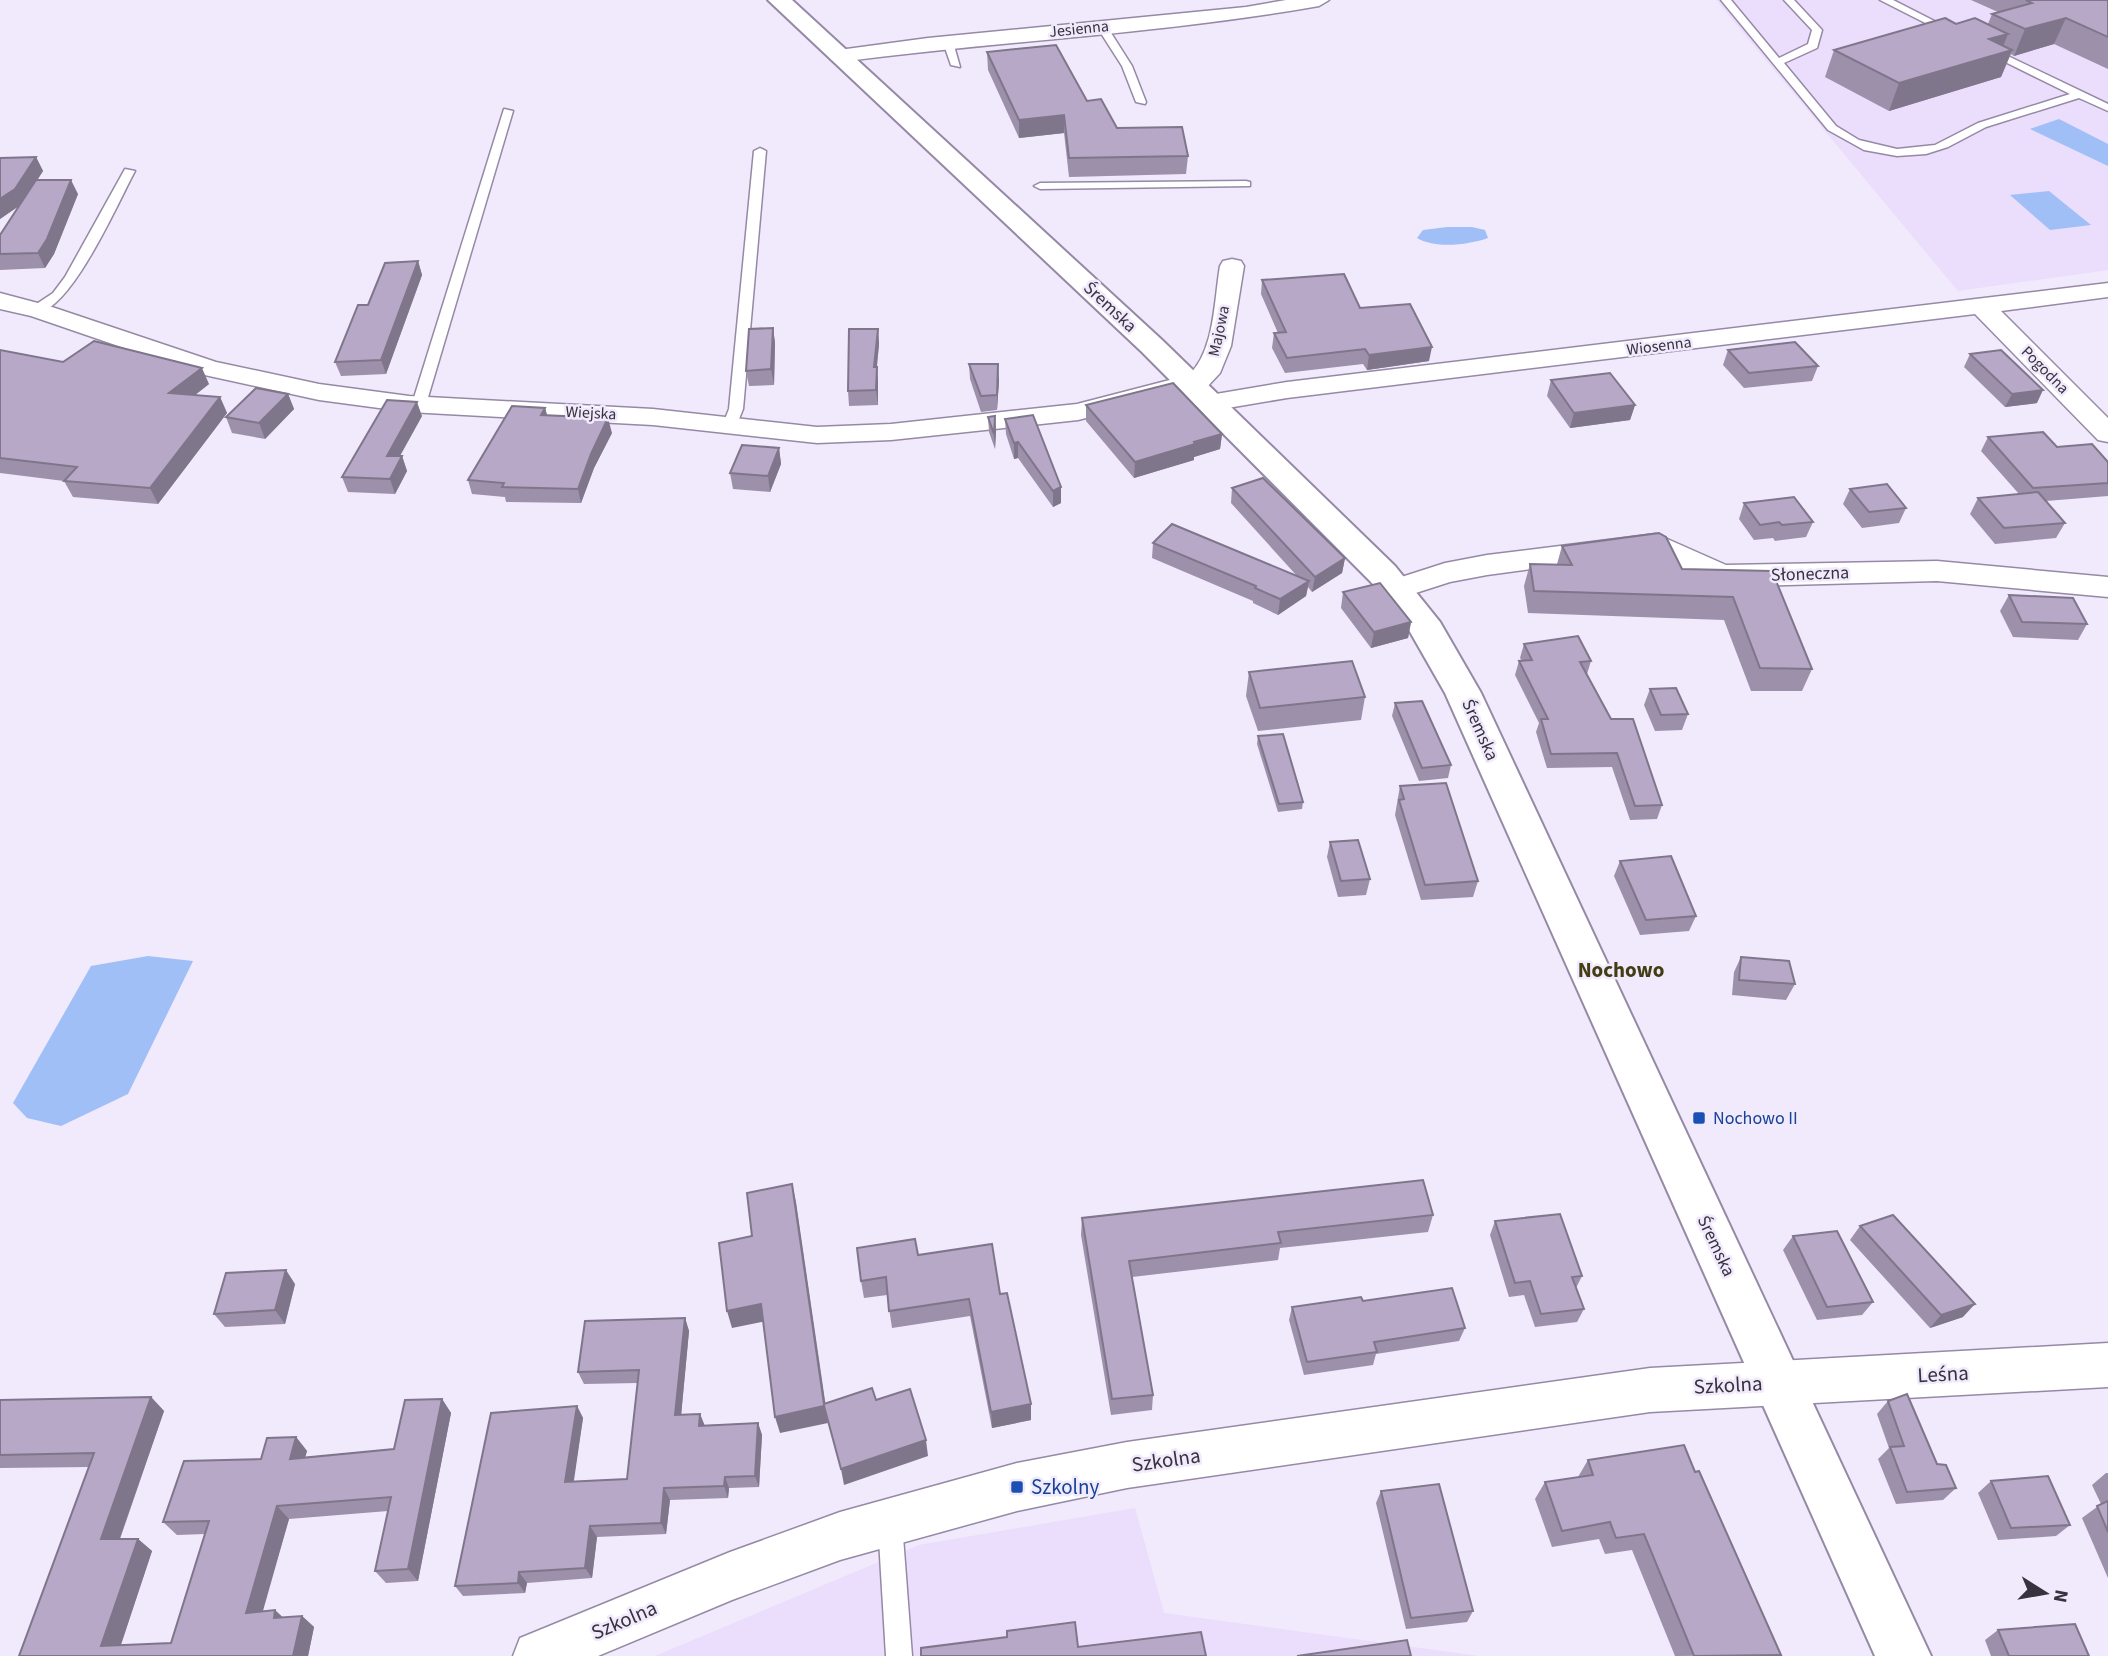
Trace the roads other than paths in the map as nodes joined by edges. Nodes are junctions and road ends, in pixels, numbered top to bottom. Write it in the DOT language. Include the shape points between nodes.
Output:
graph roads {
  1 [pos="779,0"];
  2 [pos="1319,0"];
  3 [pos="1726,0"];
  4 [pos="1789,0"];
  5 [pos="1885,0"];
  6 [pos="1102,27"];
  7 [pos="1958,35"];
  8 [pos="948,42"];
  9 [pos="1982,47"];
  10 [pos="839,56"];
  11 [pos="1778,62"];
  12 [pos="957,65"];
  13 [pos="2080,94"];
  14 [pos="1141,102"];
  15 [pos="2106,106"];
  16 [pos="508,111"];
  17 [pos="760,151"];
  18 [pos="129,171"];
  19 [pos="1246,184"];
  20 [pos="1040,186"];
  21 [pos="1232,266"];
  22 [pos="2108,290"];
  23 [pos="0,301"];
  24 [pos="1982,306"];
  25 [pos="36,310"];
  26 [pos="1200,393"];
  27 [pos="419,404"];
  28 [pos="730,424"];
  29 [pos="2108,434"];
  30 [pos="2108,587"];
  31 [pos="1397,589"];
  32 [pos="2108,1365"];
  33 [pos="1778,1382"];
  34 [pos="889,1521"];
  35 [pos="538,1656"];
  36 [pos="899,1656"];
  37 [pos="1903,1656"];
  1 -- 10 [label="main road, Śremska"];
  2 -- 6 [label="street, Jesienna" via="1246,13"];
  3 -- 11 [label="lane"];
  4 -- 11 [label="lane" via="1817,30 1813,46"];
  5 -- 7 [label="lane"];
  6 -- 8 [label="street, Jesienna"];
  6 -- 14 [label="lane" via="1127,66"];
  8 -- 10 [label="street, Jesienna"];
  8 -- 12 [label="lane"];
  9 -- 13 [label="lane"];
  10 -- 26 [label="main road, Śremska"];
  11 -- 13 [label="lane" via="1832,128 1845,139 1875,149 1909,152 1939,148 1978,126"];
  13 -- 15 [label="lane"];
  16 -- 27 [label="lane"];
  17 -- 28 [label="lane" via="736,408"];
  18 -- 25 [label="lane" via="71,278 57,296"];
  19 -- 20 [label="lane"];
  21 -- 26 [label="street, Majowa" via="1216,353"];
  22 -- 24 [label="street, Wiosenna"];
  23 -- 25 [label="street, Wiejska"];
  24 -- 26 [label="street, Wiosenna" via="1234,397"];
  24 -- 29 [label="street, Pogodna"];
  25 -- 27 [label="street, Wiejska" via="235,375 319,392"];
  26 -- 28 [label="street, Wiejska" via="1078,412 891,432 817,435"];
  26 -- 31 [label="main road, Śremska"];
  27 -- 28 [label="street, Wiejska"];
  30 -- 31 [label="street, Słoneczna" via="1937,571 1746,576 1699,566 1656,543 1488,565"];
  31 -- 33 [label="main road, Śremska" via="1434,640 1463,693"];
  32 -- 33 [label="street, Leśna"];
  33 -- 34 [label="street, Szkolna" via="1650,1390 1127,1465 1017,1487"];
  33 -- 37 [label="main road, Śremska"];
  34 -- 35 [label="street, Szkolna" via="730,1576"];
  34 -- 36 [label="lane"];
}
